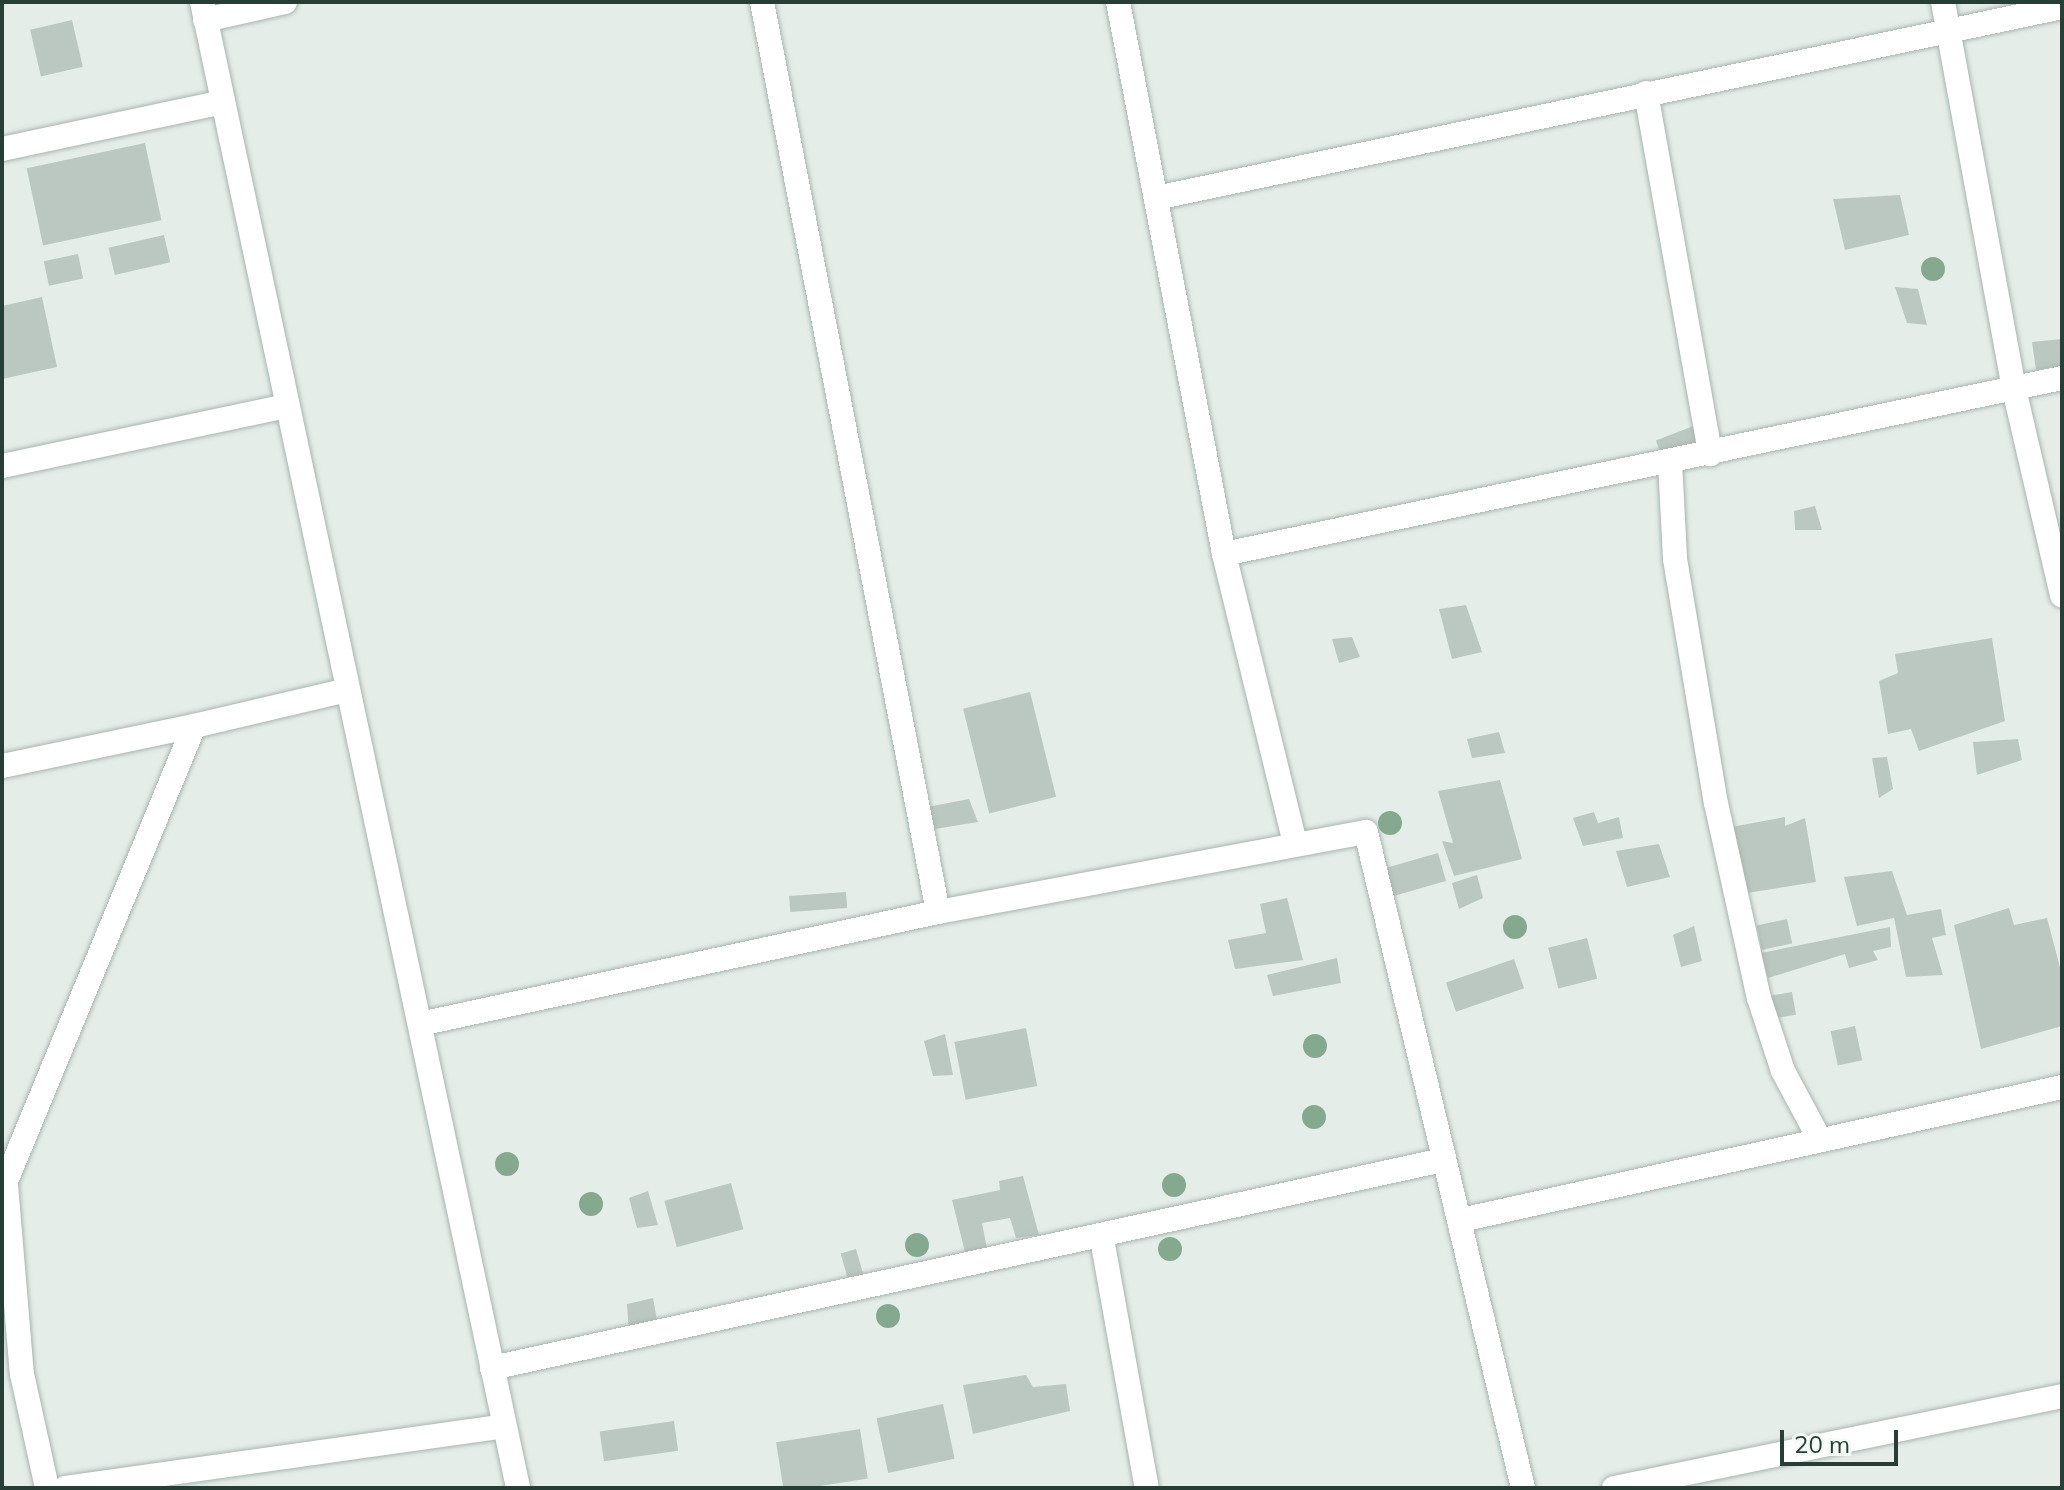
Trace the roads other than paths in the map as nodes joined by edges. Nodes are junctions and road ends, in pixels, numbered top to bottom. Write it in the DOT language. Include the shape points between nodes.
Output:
graph roads {
  1 [pos="285,2"];
  2 [pos="762,2"];
  3 [pos="1118,2"];
  4 [pos="1943,2"];
  5 [pos="2062,7"];
  6 [pos="204,11"];
  7 [pos="1948,31"];
  8 [pos="1646,93"];
  9 [pos="223,102"];
  10 [pos="2,149"];
  11 [pos="1156,198"];
  12 [pos="2062,378"];
  13 [pos="2014,389"];
  14 [pos="287,406"];
  15 [pos="1710,454"];
  16 [pos="1670,462"];
  17 [pos="2,466"];
  18 [pos="1224,554"];
  19 [pos="2062,596"];
  20 [pos="348,690"];
  21 [pos="194,726"];
  22 [pos="2,766"];
  23 [pos="1295,843"];
  24 [pos="938,912"];
  25 [pos="420,1024"];
  26 [pos="2062,1087"];
  27 [pos="1820,1140"];
  28 [pos="1443,1160"];
  29 [pos="4,1188"];
  30 [pos="1461,1220"];
  31 [pos="1102,1239"];
  32 [pos="492,1368"];
  33 [pos="2062,1396"];
  34 [pos="504,1426"];
  35 [pos="47,1488"];
  36 [pos="65,1488"];
  37 [pos="518,1488"];
  38 [pos="1147,1488"];
  39 [pos="1523,1488"];
  40 [pos="1614,1488"];
  1 -- 6 [label="street"];
  2 -- 24 [label="street"];
  3 -- 11 [label="street"];
  4 -- 7 [label="street"];
  5 -- 7 [label="street"];
  6 -- 9 [label="street"];
  7 -- 8 [label="street"];
  7 -- 13 [label="street"];
  8 -- 11 [label="street"];
  8 -- 15 [label="street"];
  9 -- 10 [label="street"];
  9 -- 14 [label="street"];
  11 -- 18 [label="street"];
  12 -- 13 [label="street"];
  13 -- 15 [label="street"];
  13 -- 19 [label="street"];
  14 -- 17 [label="street"];
  14 -- 20 [label="street"];
  15 -- 16 [label="street"];
  16 -- 18 [label="street"];
  16 -- 27 [label="street" via="1676,571 1719,818 1759,998 1783,1071"];
  18 -- 23 [label="street"];
  20 -- 21 [label="street"];
  20 -- 25 [label="street"];
  21 -- 22 [label="street"];
  21 -- 29 [label="street"];
  23 -- 24 [label="street"];
  23 -- 28 [label="street" via="1358,830 1370,837"];
  24 -- 25 [label="street"];
  25 -- 32 [label="street"];
  26 -- 27 [label="street"];
  27 -- 30 [label="street"];
  28 -- 30 [label="street"];
  28 -- 31 [label="street"];
  29 -- 35 [label="street" via="22,1374"];
  30 -- 39 [label="street"];
  31 -- 32 [label="street"];
  31 -- 38 [label="street"];
  32 -- 34 [label="street"];
  33 -- 40 [label="street"];
  34 -- 36 [label="street"];
  34 -- 37 [label="street"];
}
